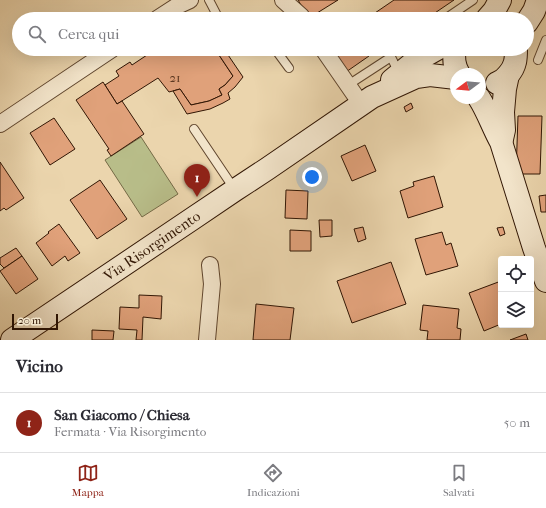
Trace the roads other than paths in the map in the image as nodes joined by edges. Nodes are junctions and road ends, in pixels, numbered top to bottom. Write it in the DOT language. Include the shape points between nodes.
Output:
graph roads {
  1 [pos="190,0"];
  2 [pos="209,0"];
  3 [pos="283,0"];
  4 [pos="473,0"];
  5 [pos="500,0"];
  6 [pos="538,0"];
  7 [pos="168,12"];
  8 [pos="215,12"];
  9 [pos="296,12"];
  10 [pos="456,12"];
  11 [pos="493,12"];
  12 [pos="533,12"];
  13 [pos="546,40"];
  14 [pos="102,56"];
  15 [pos="280,56"];
  16 [pos="328,56"];
  17 [pos="420,56"];
  18 [pos="453,56"];
  19 [pos="516,56"];
  20 [pos="538,60"];
  21 [pos="406,62"];
  22 [pos="289,68"];
  23 [pos="456,68"];
  24 [pos="508,76"];
  25 [pos="450,77"];
  26 [pos="348,85"];
  27 [pos="486,86"];
  28 [pos="366,101"];
  29 [pos="483,104"];
  30 [pos="0,124"];
  31 [pos="194,129"];
  32 [pos="501,142"];
  33 [pos="234,190"];
  34 [pos="210,264"];
  35 [pos="546,278"];
  36 [pos="12,340"];
  37 [pos="207,340"];
  1 -- 7 [label="street"];
  2 -- 8 [label="lane"];
  3 -- 9 [label="street"];
  4 -- 10 [label="lane"];
  5 -- 11 [label="main road"];
  6 -- 12 [label="main road"];
  13 -- 20 [label="lane"];
  14 -- 30 [label="street"];
  15 -- 22 [label="lane"];
  16 -- 26 [label="street"];
  17 -- 21 [label="main road, Via Risorgimento"];
  18 -- 23 [label="main road"];
  19 -- 24 [label="main road"];
  21 -- 26 [label="lane" via="391,57"];
  21 -- 28 [label="main road, Via Risorgimento"];
  24 -- 27 [label="main road" via="500,82"];
  24 -- 32 [label="main road"];
  25 -- 28 [label="main road, Via Risorgimento" via="430,75 416,77"];
  26 -- 28 [label="street"];
  28 -- 33 [label="main road, Via Risorgimento"];
  29 -- 32 [label="main road"];
  31 -- 33 [label="lane"];
  32 -- 35 [label="main road"];
  33 -- 36 [label="main road, Via Risorgimento"];
  34 -- 37 [label="street" via="212,284"];
}
